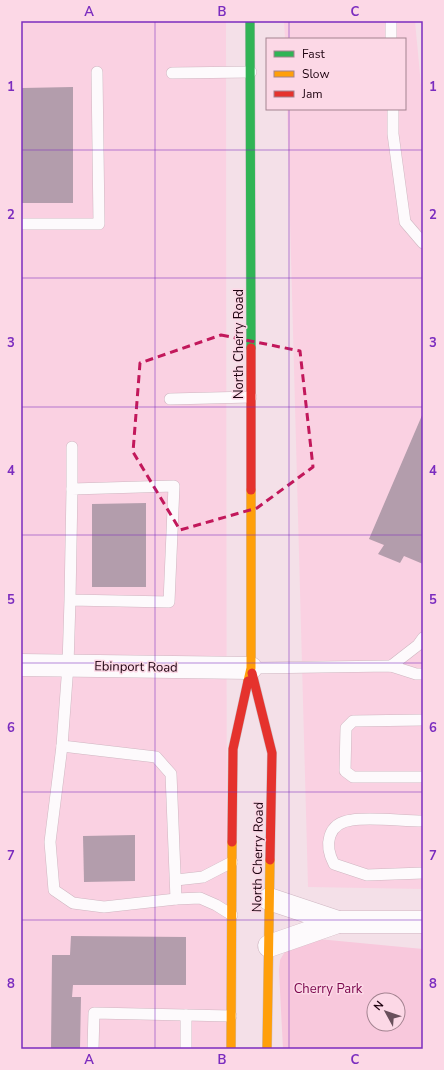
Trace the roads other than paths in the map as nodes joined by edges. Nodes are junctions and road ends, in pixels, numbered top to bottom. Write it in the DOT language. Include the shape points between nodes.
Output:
graph roads {
  1 [pos="250,21"];
  2 [pos="391,21"];
  3 [pos="391,38"];
  4 [pos="97,72"];
  5 [pos="250,72"];
  6 [pos="172,73"];
  7 [pos="393,110"];
  8 [pos="21,224"];
  9 [pos="423,243"];
  10 [pos="251,397"];
  11 [pos="170,399"];
  12 [pos="72,447"];
  13 [pos="72,489"];
  14 [pos="70,600"];
  15 [pos="423,638"];
  16 [pos="21,665"];
  17 [pos="68,665"];
  18 [pos="391,666"];
  19 [pos="251,668"];
  20 [pos="423,674"];
  21 [pos="423,720"];
  22 [pos="62,746"];
  23 [pos="423,777"];
  24 [pos="423,821"];
  25 [pos="232,862"];
  26 [pos="423,873"];
  27 [pos="176,880"];
  28 [pos="176,899"];
  29 [pos="269,899"];
  30 [pos="232,915"];
  31 [pos="338,922"];
  32 [pos="423,922"];
  33 [pos="268,946"];
  34 [pos="186,1015"];
  35 [pos="231,1016"];
  36 [pos="93,1049"];
  37 [pos="186,1049"];
  38 [pos="231,1049"];
  39 [pos="267,1049"];
  1 -- 5 [label="main road, North Cherry Road"];
  2 -- 3 [label="lane"];
  4 -- 8 [label="lane" via="99,224"];
  5 -- 6 [label="lane"];
  5 -- 10 [label="main road, North Cherry Road"];
  7 -- 9 [label="lane" via="393,134 405,222"];
  10 -- 11 [label="lane"];
  10 -- 19 [label="main road, North Cherry Road"];
  12 -- 13 [label="lane"];
  13 -- 14 [label="lane"];
  13 -- 14 [label="lane" via="174,486 169,602"];
  14 -- 17 [label="lane"];
  15 -- 18 [label="lane"];
  16 -- 17 [label="street, Ebinport Road"];
  17 -- 19 [label="street, Ebinport Road"];
  17 -- 22 [label="lane"];
  18 -- 19 [label="lane"];
  18 -- 20 [label="lane"];
  19 -- 25 [label="main road, North Cherry Road" via="233,749"];
  19 -- 29 [label="main road, North Cherry Road" via="272,753"];
  21 -- 23 [label="lane" via="353,721 346,728 345,771 353,777"];
  22 -- 27 [label="lane" via="156,757 166,768 171,774"];
  22 -- 28 [label="lane" via="50,842 54,890 73,903 104,907"];
  24 -- 26 [label="lane" via="351,820 335,827 328,839 328,854 334,864 367,875"];
  25 -- 27 [label="lane" via="203,876"];
  25 -- 30 [label="main road, North Cherry Road"];
  27 -- 28 [label="lane"];
  28 -- 30 [label="lane" via="200,898"];
  29 -- 31 [label="street"];
  29 -- 33 [label="main road, North Cherry Road"];
  30 -- 35 [label="main road, North Cherry Road"];
  31 -- 32 [label="street"];
  31 -- 33 [label="street"];
  33 -- 39 [label="main road, North Cherry Road"];
  34 -- 35 [label="lane"];
  34 -- 36 [label="lane" via="94,1013"];
  34 -- 37 [label="lane"];
  35 -- 38 [label="main road, North Cherry Road"];
}
